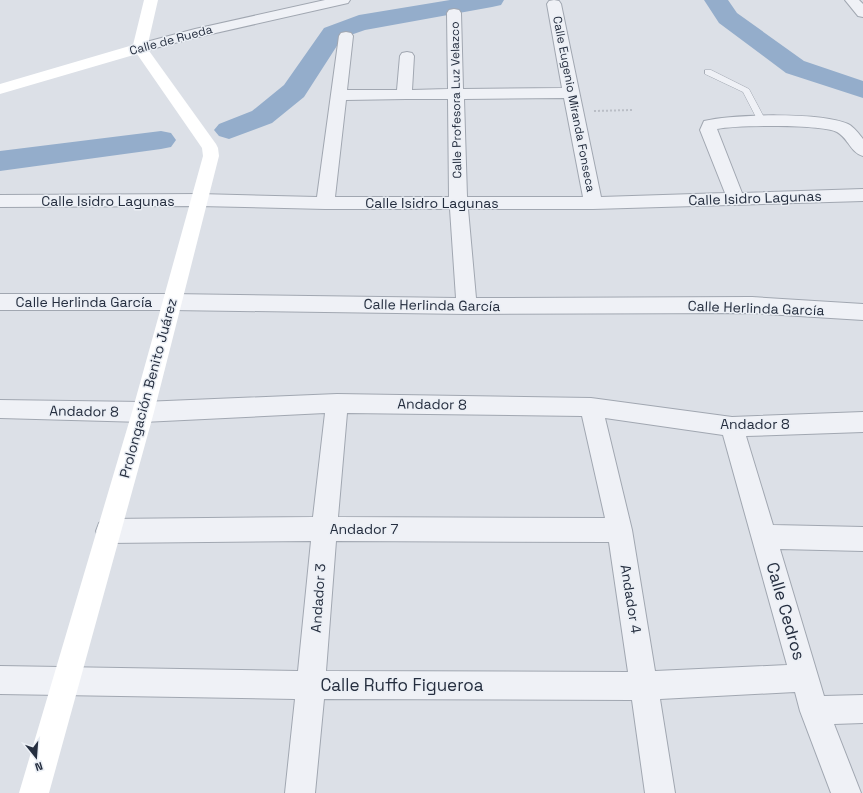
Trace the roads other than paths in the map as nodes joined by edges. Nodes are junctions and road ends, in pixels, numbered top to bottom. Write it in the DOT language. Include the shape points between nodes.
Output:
graph roads {
  1 [pos="150,0"];
  2 [pos="343,0"];
  3 [pos="852,0"];
  4 [pos="554,4"];
  5 [pos="454,13"];
  6 [pos="863,13"];
  7 [pos="346,36"];
  8 [pos="140,48"];
  9 [pos="407,56"];
  10 [pos="708,72"];
  11 [pos="0,89"];
  12 [pos="570,93"];
  13 [pos="456,94"];
  14 [pos="338,95"];
  15 [pos="404,95"];
  16 [pos="762,122"];
  17 [pos="863,151"];
  18 [pos="863,195"];
  19 [pos="736,199"];
  20 [pos="198,200"];
  21 [pos="0,201"];
  22 [pos="458,202"];
  23 [pos="325,203"];
  24 [pos="593,203"];
  25 [pos="0,302"];
  26 [pos="171,302"];
  27 [pos="467,306"];
  28 [pos="863,312"];
  29 [pos="337,402"];
  30 [pos="591,407"];
  31 [pos="143,412"];
  32 [pos="2,414"];
  33 [pos="863,422"];
  34 [pos="732,427"];
  35 [pos="324,529"];
  36 [pos="620,530"];
  37 [pos="108,531"];
  38 [pos="765,537"];
  39 [pos="863,539"];
  40 [pos="804,678"];
  41 [pos="0,680"];
  42 [pos="65,680"];
  43 [pos="312,685"];
  44 [pos="644,686"];
  45 [pos="863,709"];
  46 [pos="814,710"];
  47 [pos="34,793"];
  48 [pos="300,793"];
  49 [pos="660,793"];
  50 [pos="846,793"];
  1 -- 8 [label="street"];
  2 -- 8 [label="street, Calle de Rueda"];
  3 -- 6 [label="street"];
  4 -- 12 [label="street, Calle Eugenio Miranda Fonseca"];
  5 -- 13 [label="street, Calle Profesora Luz Velazco"];
  7 -- 14 [label="street"];
  8 -- 11 [label="street, Calle de Rueda"];
  8 -- 20 [label="street, Prolongación Benito Juárez" via="210,148 211,156"];
  9 -- 15 [label="street"];
  10 -- 16 [label="lane" via="746,91"];
  12 -- 13 [label="street"];
  12 -- 24 [label="street, Calle Eugenio Miranda Fonseca"];
  13 -- 15 [label="street"];
  13 -- 22 [label="street, Calle Profesora Luz Velazco"];
  14 -- 15 [label="street"];
  14 -- 23 [label="street"];
  16 -- 17 [label="street" via="828,124 842,128"];
  16 -- 19 [label="street" via="717,122 710,125 708,130"];
  18 -- 19 [label="street, Calle Isidro Lagunas"];
  19 -- 24 [label="street, Calle Isidro Lagunas"];
  20 -- 21 [label="street, Calle Isidro Lagunas"];
  20 -- 23 [label="street, Calle Isidro Lagunas"];
  20 -- 26 [label="street, Prolongación Benito Juárez"];
  22 -- 23 [label="street, Calle Isidro Lagunas"];
  22 -- 24 [label="street, Calle Isidro Lagunas"];
  22 -- 27 [label="street, Calle Profesora Luz Velazco"];
  25 -- 26 [label="street, Calle Herlinda García"];
  26 -- 27 [label="street, Calle Herlinda García"];
  26 -- 31 [label="street, Prolongación Benito Juárez"];
  27 -- 28 [label="street, Calle Herlinda García" via="752,305"];
  29 -- 30 [label="street, Andador 8"];
  29 -- 31 [label="street, Andador 8"];
  29 -- 35 [label="street, Andador 3"];
  30 -- 34 [label="street, Andador 8"];
  30 -- 36 [label="street, Andador 4"];
  31 -- 32 [label="street, Andador 8"];
  31 -- 37 [label="street, Prolongación Benito Juárez"];
  33 -- 34 [label="street, Andador 8"];
  34 -- 38 [label="street, Calle Cedros"];
  35 -- 36 [label="street, Andador 7"];
  35 -- 37 [label="street, Andador 7"];
  35 -- 43 [label="street, Andador 3"];
  36 -- 44 [label="street, Andador 4"];
  37 -- 42 [label="street, Prolongación Benito Juárez"];
  38 -- 39 [label="street"];
  38 -- 40 [label="street, Calle Cedros"];
  40 -- 44 [label="street, Calle Ruffo Figueroa"];
  40 -- 46 [label="street, Calle Cedros"];
  41 -- 42 [label="street, Calle Ruffo Figueroa"];
  42 -- 43 [label="street, Calle Ruffo Figueroa"];
  42 -- 47 [label="street, Prolongación Benito Juárez"];
  43 -- 44 [label="street, Calle Ruffo Figueroa"];
  43 -- 48 [label="street, Andador 3"];
  44 -- 49 [label="street, Andador 4"];
  45 -- 46 [label="street"];
  46 -- 50 [label="street, Calle Cedros"];
}
